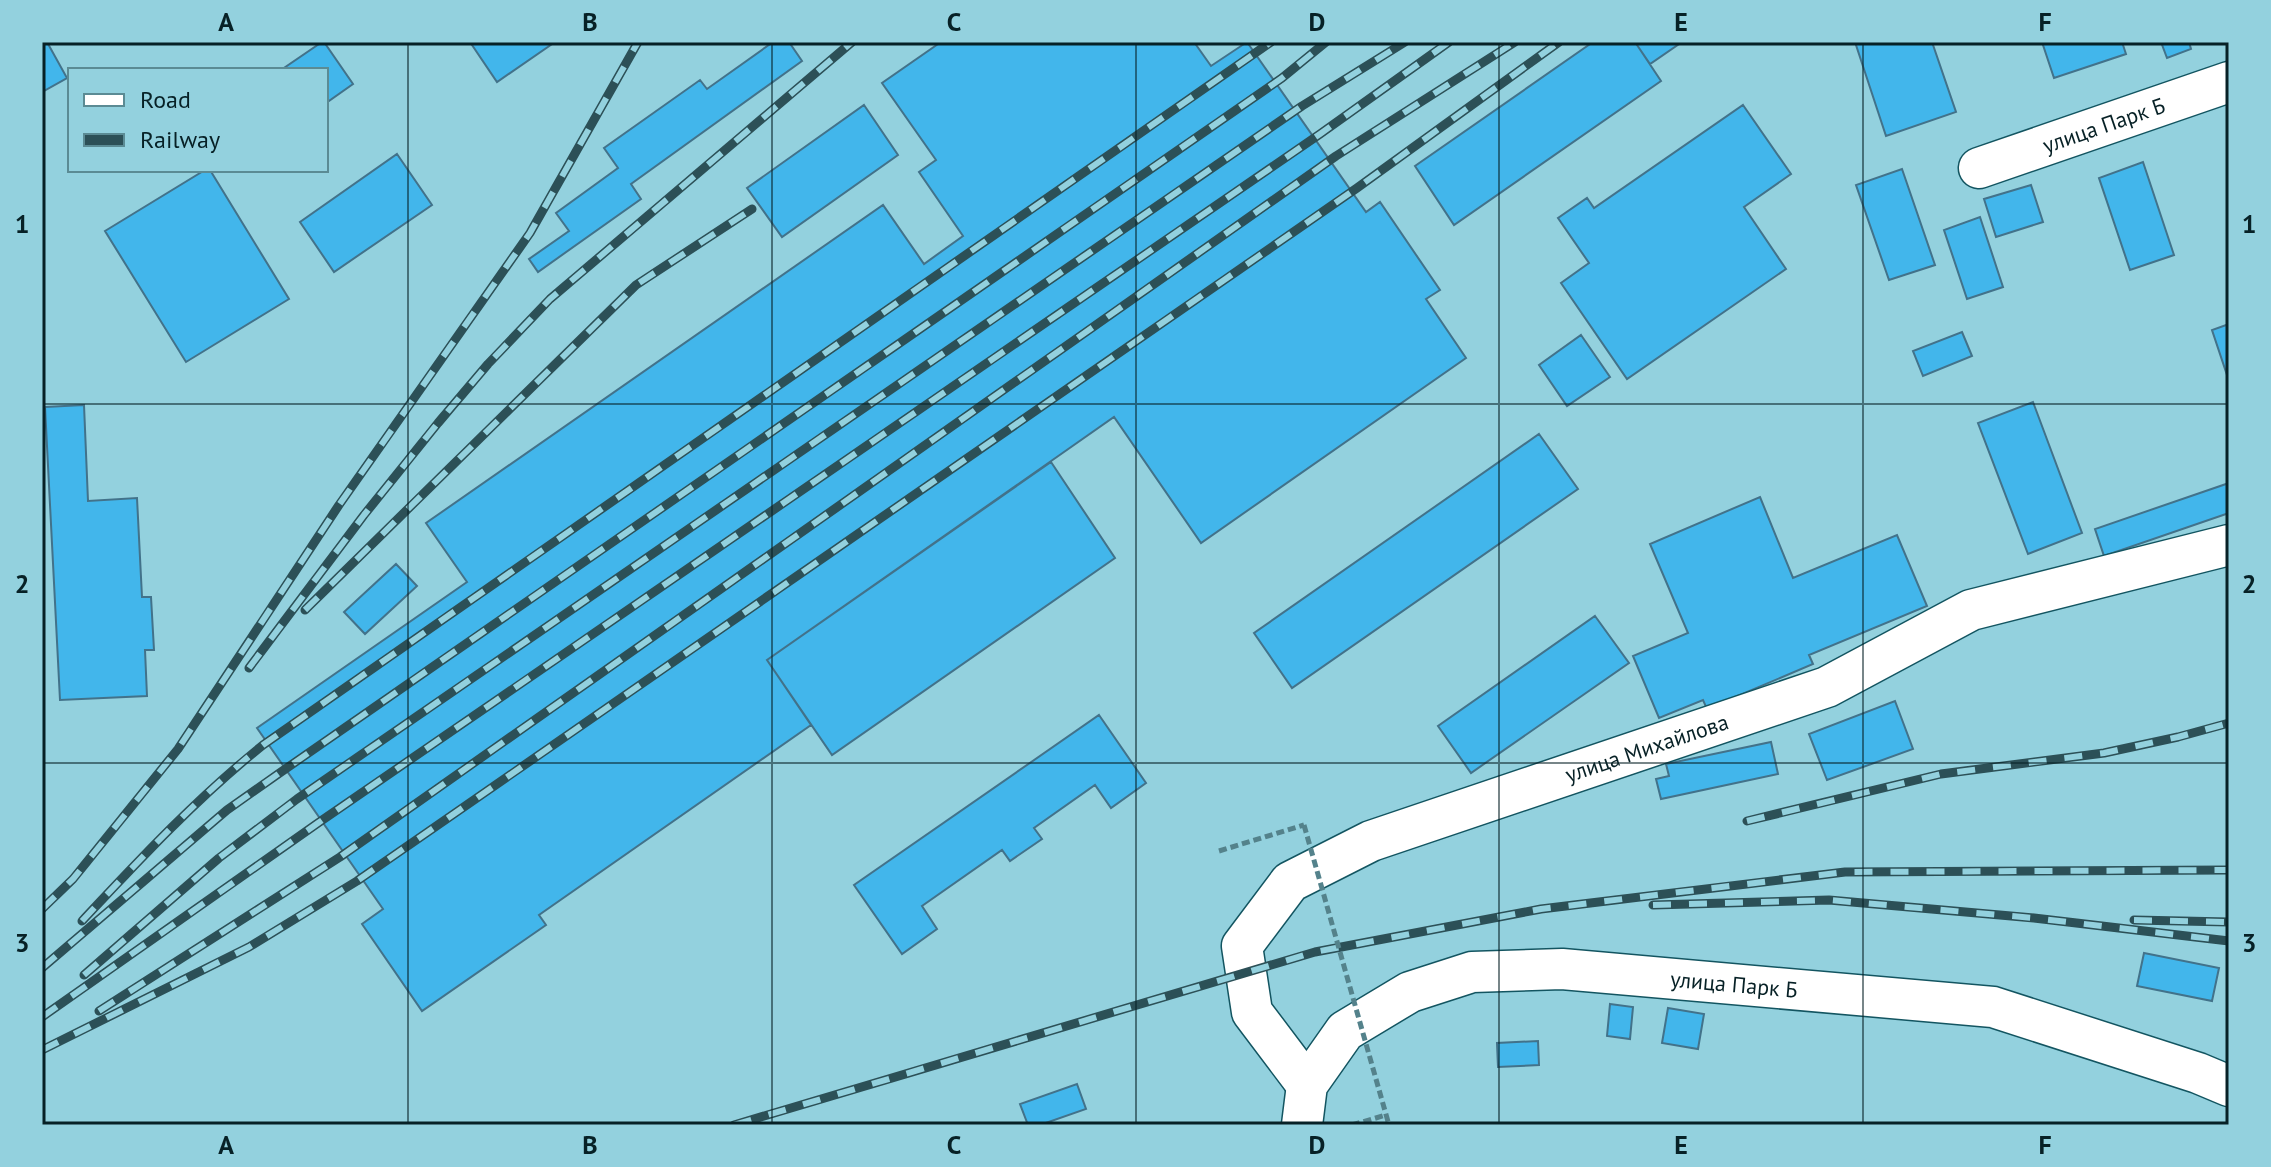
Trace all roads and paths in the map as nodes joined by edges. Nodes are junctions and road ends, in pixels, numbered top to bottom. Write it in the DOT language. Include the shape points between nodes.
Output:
graph roads {
  1 [pos="2229,82"];
  2 [pos="1979,168"];
  3 [pos="2229,545"];
  4 [pos="1219,851"];
  5 [pos="1307,1085"];
  6 [pos="2229,1086"];
  7 [pos="1386,1115"];
  8 [pos="1302,1125"];
  9 [pos="1352,1125"];
  10 [pos="1389,1125"];
  1 -- 2 [label="street, улица Парк Б"];
  3 -- 5 [label="street, улица Михайлова" via="1971,610 1827,687 1371,841 1290,882 1242,946 1252,1012"];
  4 -- 7 [label="path, bridge" via="1304,825"];
  5 -- 6 [label="street, улица Парк Б" via="1345,1031 1410,992 1472,972 1562,969 1993,1007"];
  5 -- 8 [label="street, улица Парк Б"];
  7 -- 9 [label="path"];
  7 -- 10 [label="path, bridge"];
}
